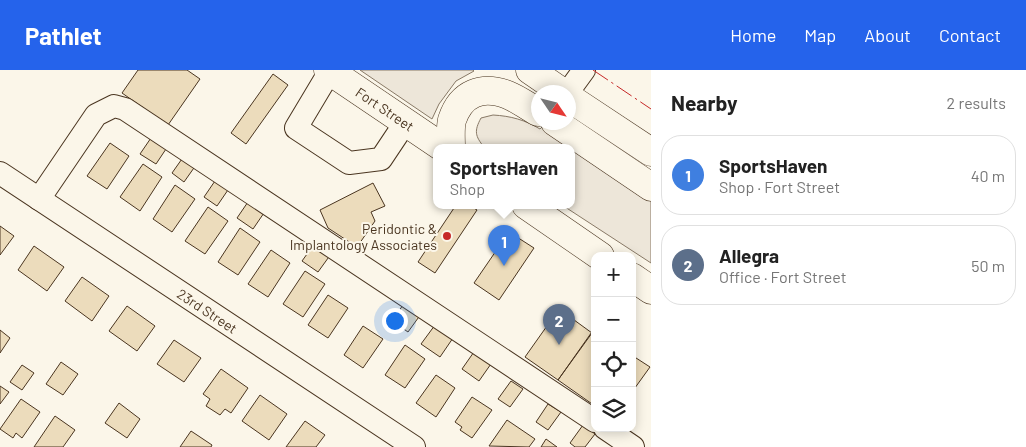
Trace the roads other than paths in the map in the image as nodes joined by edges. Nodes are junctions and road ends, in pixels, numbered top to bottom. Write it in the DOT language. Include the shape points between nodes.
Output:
graph roads {
  1 [pos="530,70"];
  2 [pos="584,70"];
  3 [pos="329,71"];
  4 [pos="552,85"];
  5 [pos="573,85"];
  6 [pos="576,102"];
  7 [pos="531,108"];
  8 [pos="405,122"];
  9 [pos="567,130"];
  10 [pos="438,144"];
  11 [pos="451,144"];
  12 [pos="651,152"];
  13 [pos="0,173"];
  14 [pos="651,187"];
  15 [pos="39,199"];
  16 [pos="532,209"];
  17 [pos="594,252"];
  18 [pos="636,281"];
  19 [pos="651,290"];
  20 [pos="591,418"];
  21 [pos="611,432"];
  22 [pos="414,447"];
  23 [pos="633,447"];
  1 -- 4 [label="main road"];
  2 -- 5 [label="street"];
  3 -- 8 [label="main road, Fort Street"];
  3 -- 8 [label="street" via="296,128 349,163 381,159"];
  6 -- 12 [label="main road"];
  7 -- 11 [label="main road" via="508,95 477,92 463,100 452,121"];
  8 -- 10 [label="main road, Fort Street"];
  9 -- 14 [label="main road"];
  13 -- 15 [label="street, 23rd Street"];
  15 -- 20 [label="street" via="96,115 114,106 125,109"];
  15 -- 22 [label="street, 23rd Street"];
  16 -- 17 [label="main road"];
  18 -- 19 [label="main road"];
  21 -- 23 [label="street"];
}
